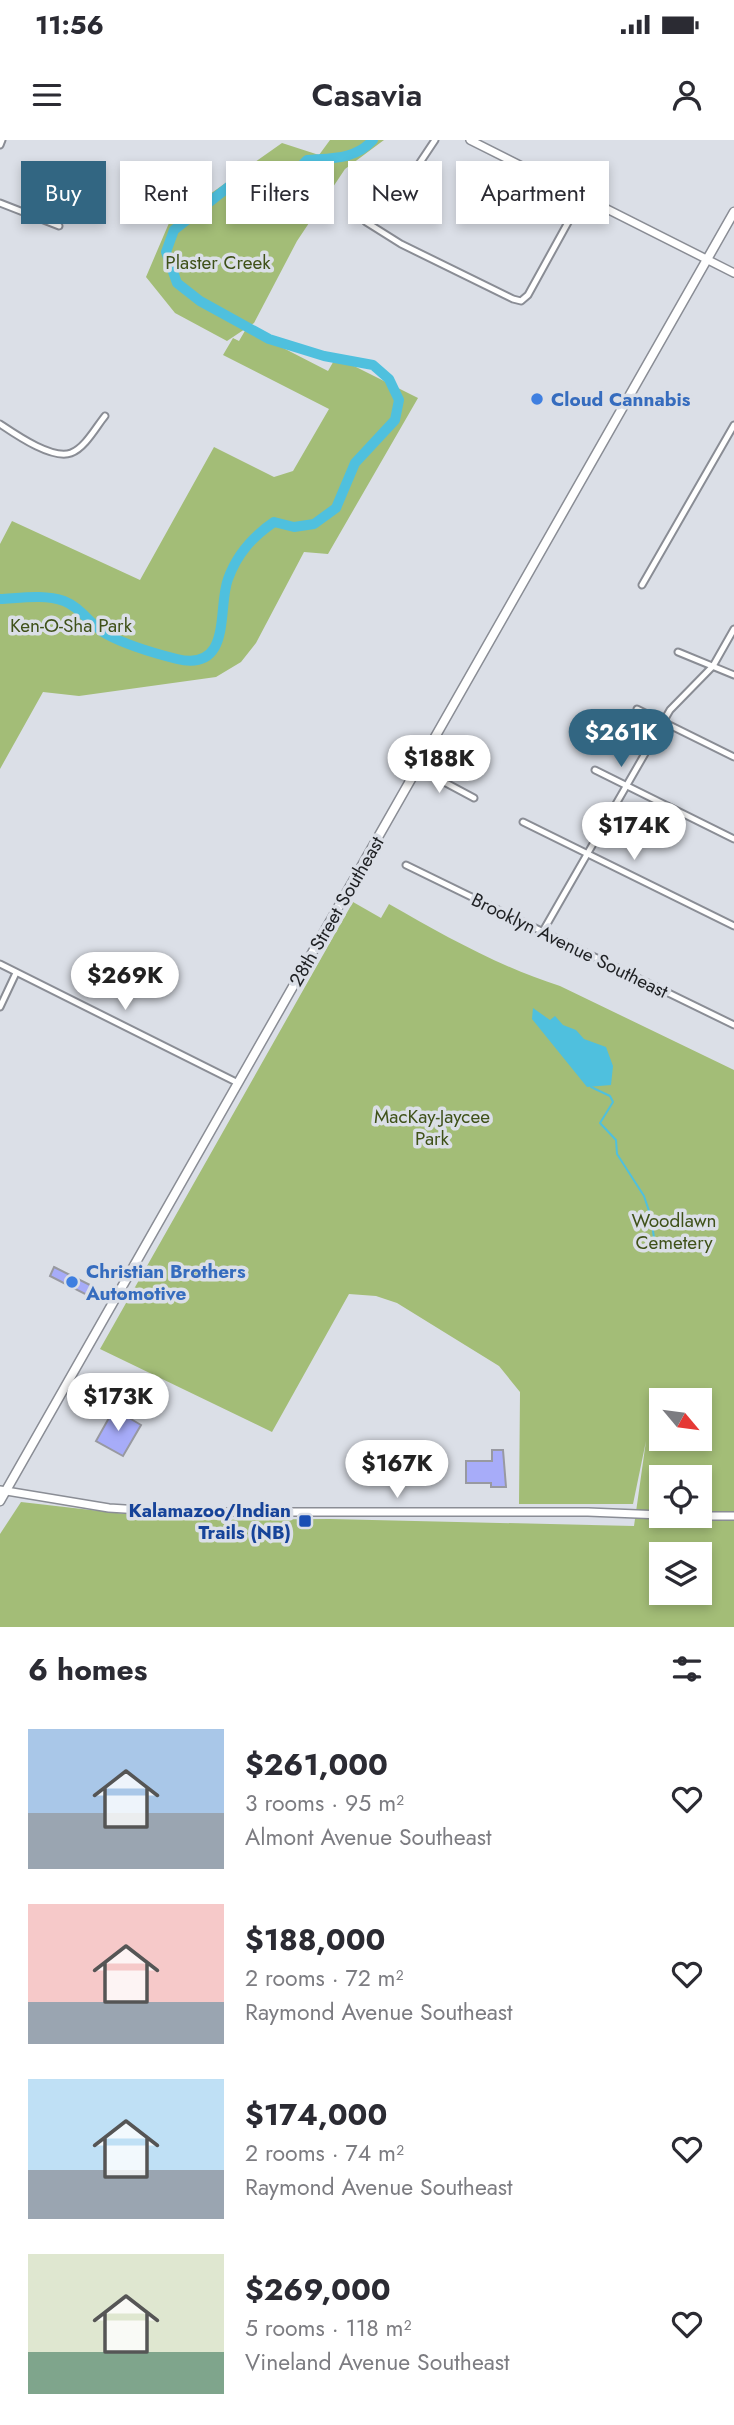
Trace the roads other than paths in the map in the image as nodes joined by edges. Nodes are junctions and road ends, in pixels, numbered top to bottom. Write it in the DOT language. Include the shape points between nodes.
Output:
graph roads {
  1 [pos="2,140"];
  2 [pos="435,140"];
  3 [pos="470,140"];
  4 [pos="0,145"];
  5 [pos="511,161"];
  6 [pos="0,203"];
  7 [pos="609,211"];
  8 [pos="734,212"];
  9 [pos="567,224"];
  10 [pos="59,226"];
  11 [pos="707,260"];
  12 [pos="734,274"];
  13 [pos="105,416"];
  14 [pos="0,424"];
  15 [pos="734,425"];
  16 [pos="642,585"];
  17 [pos="734,629"];
  18 [pos="678,652"];
  19 [pos="713,666"];
  20 [pos="734,675"];
  21 [pos="637,709"];
  22 [pos="663,722"];
  23 [pos="734,757"];
  24 [pos="418,768"];
  25 [pos="594,769"];
  26 [pos="626,786"];
  27 [pos="474,798"];
  28 [pos="523,822"];
  29 [pos="734,839"];
  30 [pos="586,854"];
  31 [pos="406,865"];
  32 [pos="734,926"];
  33 [pos="543,931"];
  34 [pos="0,964"];
  35 [pos="16,973"];
  36 [pos="0,1007"];
  37 [pos="734,1025"];
  38 [pos="238,1083"];
  39 [pos="3,1491"];
  40 [pos="0,1501"];
  41 [pos="649,1514"];
  42 [pos="712,1516"];
  43 [pos="734,1516"];
  1 -- 4 [label="street"];
  2 -- 9 [label="street" via="411,176 366,222 401,244 521,301"];
  3 -- 5 [label="main road"];
  6 -- 10 [label="street"];
  7 -- 11 [label="main road"];
  8 -- 11 [label="main road, 28th Street Southeast"];
  11 -- 12 [label="main road"];
  11 -- 24 [label="main road, 28th Street Southeast"];
  13 -- 14 [label="street" via="82,445 72,453 60,454"];
  15 -- 16 [label="street"];
  17 -- 19 [label="street"];
  18 -- 19 [label="street"];
  19 -- 20 [label="street"];
  19 -- 22 [label="street"];
  21 -- 22 [label="street"];
  22 -- 23 [label="street"];
  22 -- 26 [label="street"];
  24 -- 27 [label="street"];
  24 -- 38 [label="main road, 28th Street Southeast"];
  25 -- 26 [label="street"];
  26 -- 29 [label="street"];
  26 -- 30 [label="street"];
  28 -- 30 [label="street"];
  30 -- 32 [label="street"];
  30 -- 33 [label="street"];
  31 -- 33 [label="street, Brooklyn Avenue Southeast"];
  33 -- 37 [label="street, Brooklyn Avenue Southeast"];
  34 -- 35 [label="street"];
  35 -- 36 [label="street"];
  35 -- 38 [label="street"];
  38 -- 39 [label="main road, 28th Street Southeast"];
  39 -- 40 [label="main road, 28th Street Southeast"];
  39 -- 41 [label="main road" via="109,1508 172,1512"];
  42 -- 43 [label="main road"];
}
